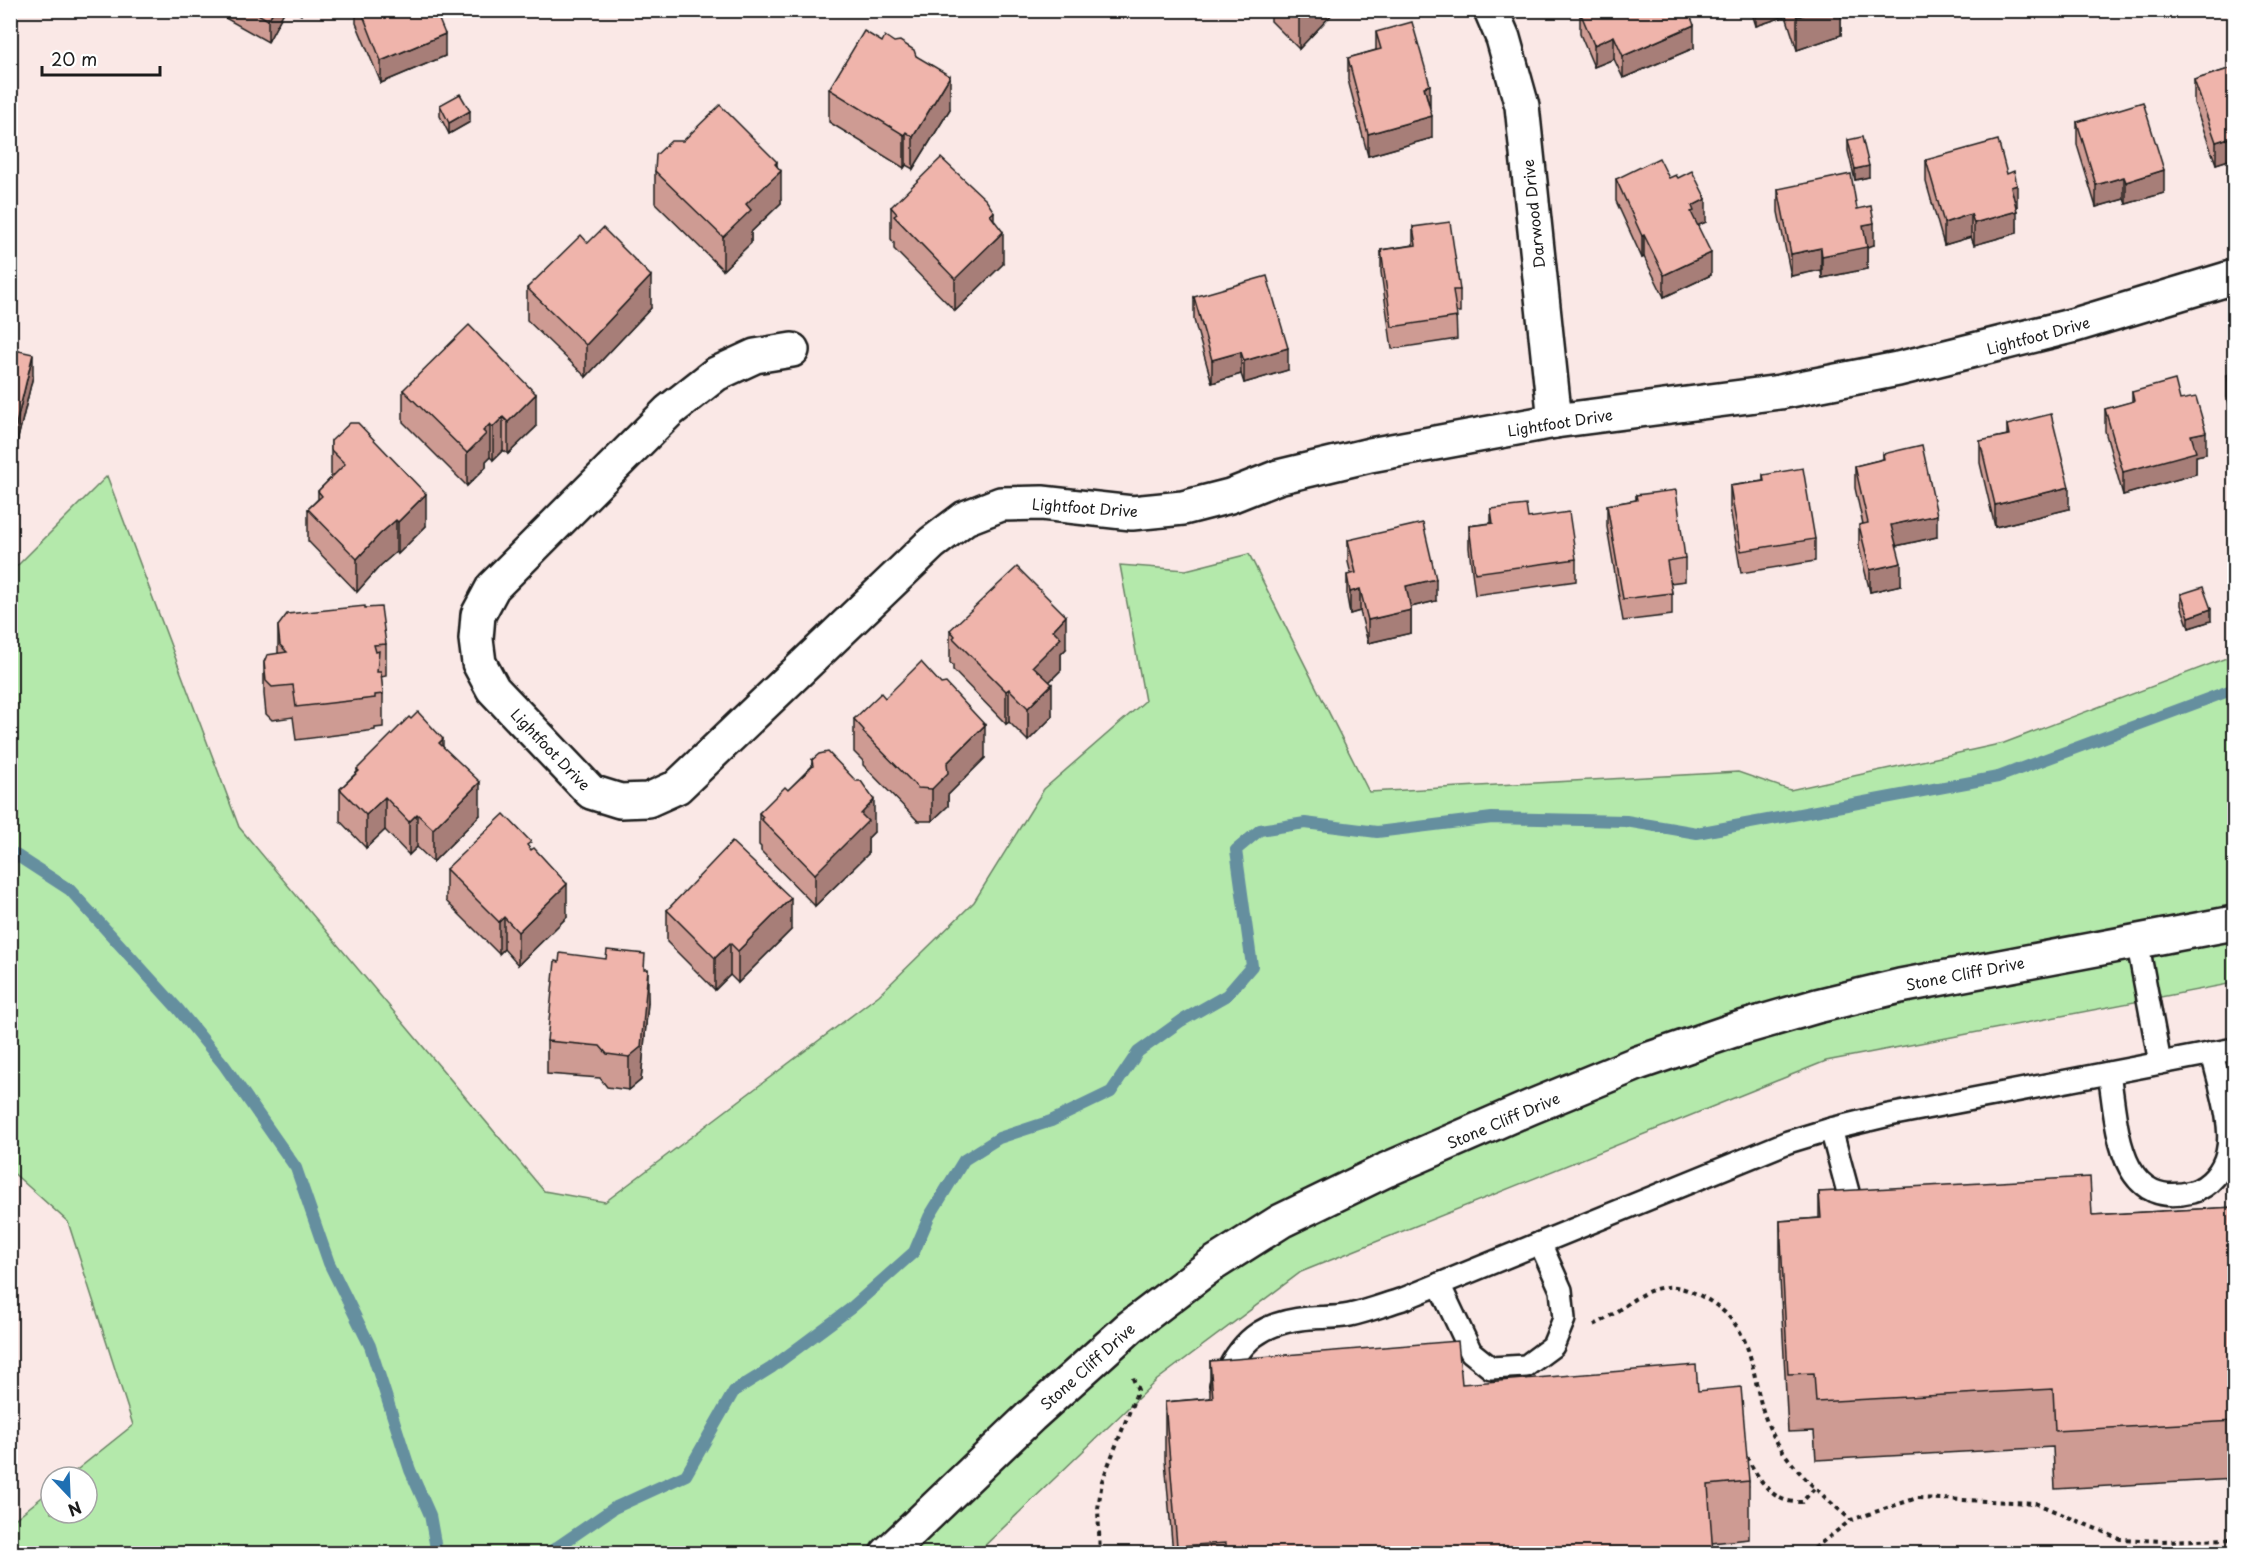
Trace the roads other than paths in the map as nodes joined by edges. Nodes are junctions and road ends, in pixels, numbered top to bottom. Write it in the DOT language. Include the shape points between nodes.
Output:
graph roads {
  1 [pos="1491,10"];
  2 [pos="2235,277"];
  3 [pos="792,350"];
  4 [pos="1555,421"];
  5 [pos="2235,923"];
  6 [pos="2137,940"];
  7 [pos="2235,1049"];
  8 [pos="2212,1053"];
  9 [pos="2160,1063"];
  10 [pos="2109,1073"];
  11 [pos="1831,1129"];
  12 [pos="1856,1219"];
  13 [pos="1540,1243"];
  14 [pos="1439,1284"];
  15 [pos="1216,1403"];
  16 [pos="887,1554"];
  1 -- 4 [label="street, Darwood Drive" via="1522,106"];
  2 -- 4 [label="street, Lightfoot Drive" via="2075,325 1898,369 1780,392"];
  3 -- 4 [label="street, Lightfoot Drive" via="755,356 716,374 669,411 493,587 478,615 479,663 493,689 591,792 620,801 648,800 677,787 932,543 965,518 1001,504 1042,502 1132,513 1183,508 1336,463"];
  5 -- 6 [label="street, Stone Cliff Drive"];
  6 -- 9 [label="lane"];
  6 -- 16 [label="street, Stone Cliff Drive" via="1900,986 1731,1030 1531,1107 1281,1221 1210,1266 1130,1327"];
  7 -- 8 [label="lane"];
  8 -- 9 [label="lane"];
  8 -- 10 [label="lane" via="2228,1128 2228,1151 2220,1171 2207,1185 2192,1192 2156,1191 2140,1184 2122,1153"];
  9 -- 10 [label="lane"];
  10 -- 11 [label="lane"];
  11 -- 12 [label="lane"];
  11 -- 13 [label="lane" via="1788,1142"];
  13 -- 14 [label="lane"];
  13 -- 14 [label="lane" via="1561,1290 1564,1319 1553,1346 1526,1366 1491,1368 1472,1352"];
  14 -- 15 [label="lane" via="1349,1315 1305,1318 1269,1326 1245,1342 1228,1366"];
}
